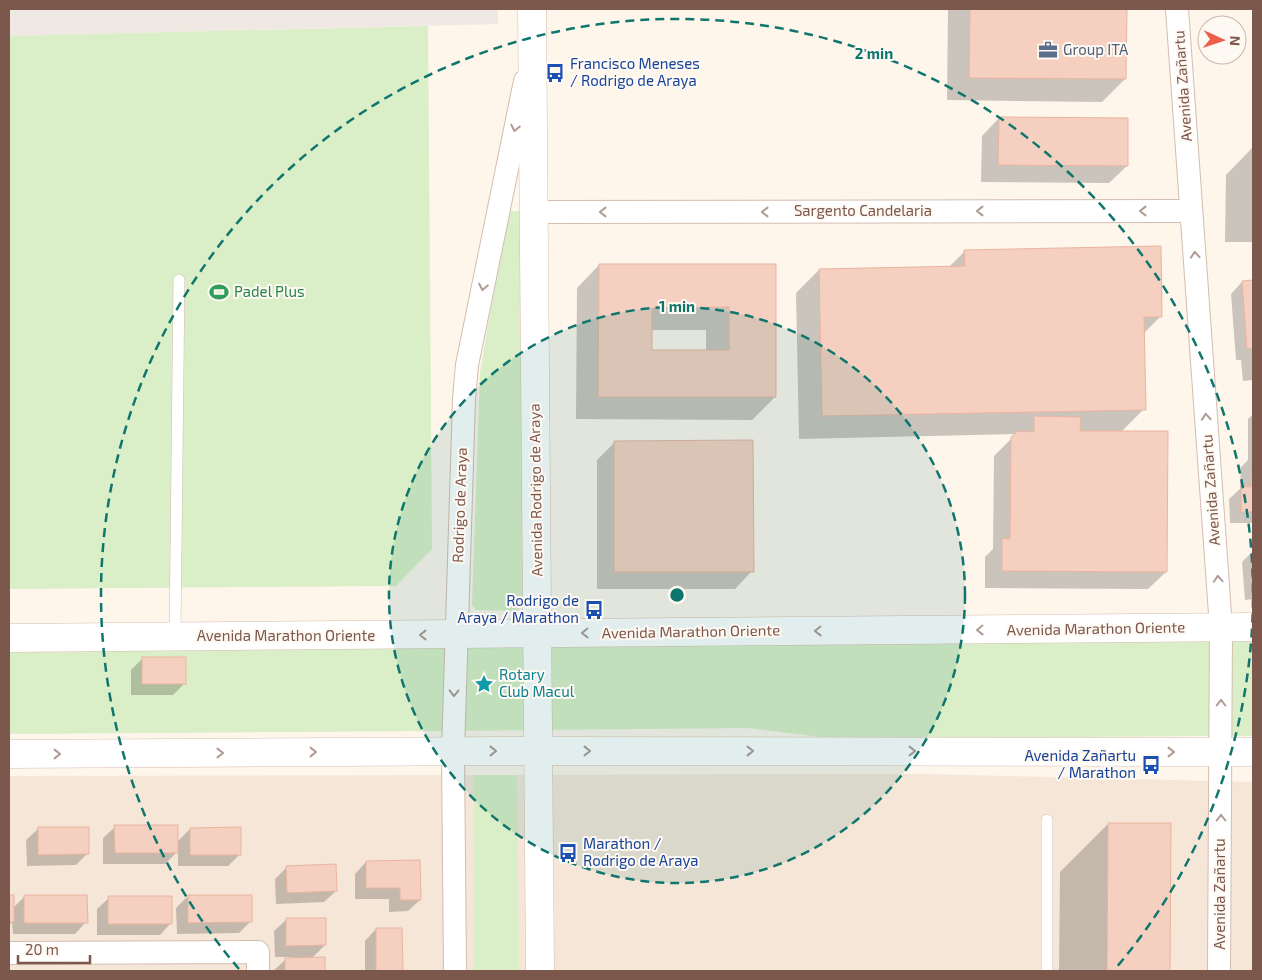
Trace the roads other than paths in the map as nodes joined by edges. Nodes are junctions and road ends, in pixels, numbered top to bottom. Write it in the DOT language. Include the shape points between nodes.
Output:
graph roads {
  1 [pos="532,9"];
  2 [pos="1178,9"];
  3 [pos="532,46"];
  4 [pos="1192,211"];
  5 [pos="534,212"];
  6 [pos="179,280"];
  7 [pos="1253,627"];
  8 [pos="1221,628"];
  9 [pos="456,634"];
  10 [pos="537,634"];
  11 [pos="175,637"];
  12 [pos="9,638"];
  13 [pos="453,752"];
  14 [pos="539,752"];
  15 [pos="1221,752"];
  16 [pos="1253,752"];
  17 [pos="9,754"];
  18 [pos="1047,820"];
  19 [pos="9,953"];
  20 [pos="258,961"];
  21 [pos="67,962"];
  22 [pos="455,971"];
  23 [pos="540,971"];
  24 [pos="1047,971"];
  25 [pos="1219,971"];
  1 -- 3 [label="main road, Avenida Rodrigo de Araya"];
  2 -- 4 [label="street, Avenida Zañartu"];
  3 -- 5 [label="main road, Avenida Rodrigo de Araya"];
  3 -- 9 [label="street, Rodrigo de Araya, one-way" via="467,365"];
  4 -- 5 [label="street, Sargento Candelaria, one-way"];
  8 -- 4 [label="street, Avenida Zañartu, one-way"];
  5 -- 10 [label="main road, Avenida Rodrigo de Araya"];
  6 -- 11 [label="lane"];
  7 -- 8 [label="main road, Avenida Marathon Oriente"];
  8 -- 10 [label="main road, Avenida Marathon Oriente, one-way"];
  15 -- 8 [label="street, Avenida Zañartu, one-way"];
  9 -- 10 [label="main road, Avenida Marathon Oriente"];
  9 -- 11 [label="main road, Avenida Marathon Oriente, one-way"];
  9 -- 13 [label="street, Rodrigo de Araya, one-way"];
  10 -- 14 [label="main road, Avenida Rodrigo de Araya"];
  11 -- 12 [label="main road, Avenida Marathon Oriente"];
  13 -- 14 [label="main road, one-way"];
  17 -- 13 [label="main road, one-way"];
  13 -- 22 [label="street, Rodrigo de Araya"];
  14 -- 15 [label="main road, one-way"];
  14 -- 23 [label="main road, Avenida Rodrigo de Araya"];
  15 -- 16 [label="main road"];
  25 -- 15 [label="street, Avenida Zañartu, one-way"];
  18 -- 24 [label="lane"];
  19 -- 21 [label="street"];
  20 -- 21 [label="street"];
}
